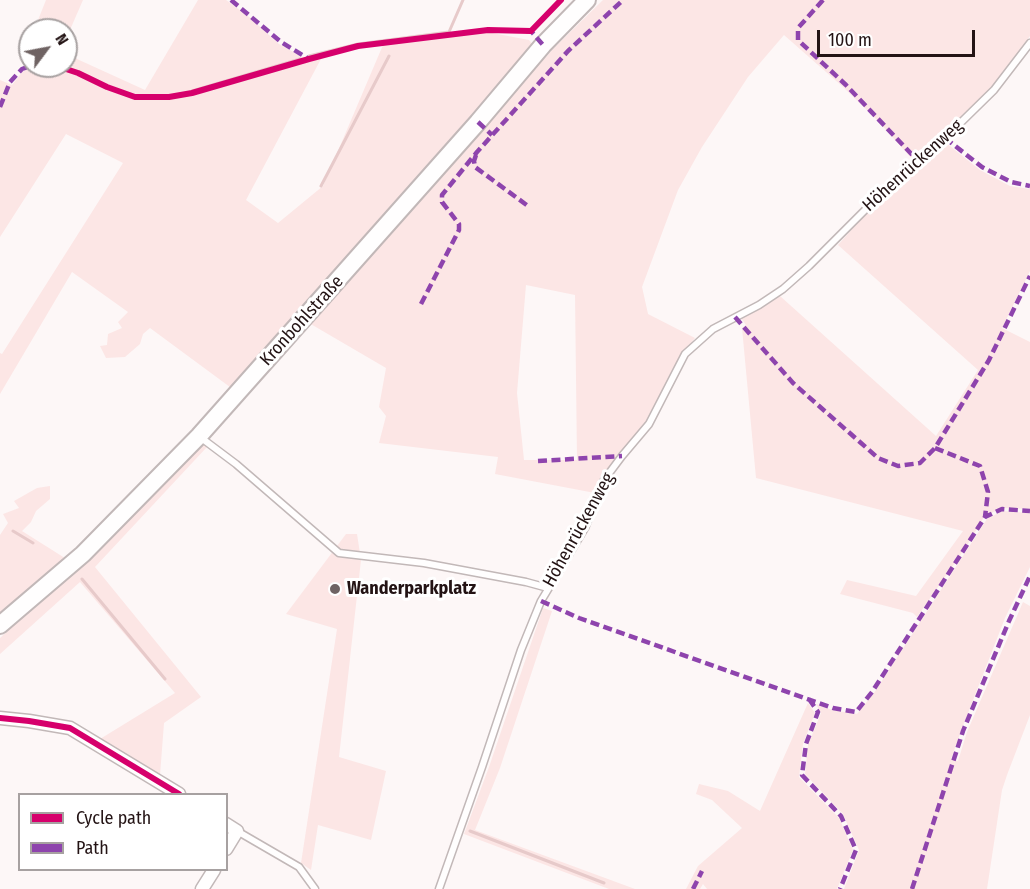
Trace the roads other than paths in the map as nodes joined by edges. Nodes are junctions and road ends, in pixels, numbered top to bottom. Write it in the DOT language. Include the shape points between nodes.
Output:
graph roads {
  1 [pos="587,0"];
  2 [pos="1030,43"];
  3 [pos="199,436"];
  4 [pos="548,588"];
  5 [pos="0,625"];
  6 [pos="0,718"];
  7 [pos="176,793"];
  8 [pos="232,827"];
  9 [pos="228,842"];
  10 [pos="213,871"];
  11 [pos="202,889"];
  12 [pos="315,889"];
  13 [pos="439,889"];
  1 -- 3 [label="main road, Kronbohlstraße"];
  2 -- 4 [label="lane, Höhenrückenweg" via="994,90 792,282 713,329 685,354 649,424 604,480 585,528"];
  3 -- 4 [label="lane" via="339,553 424,563"];
  3 -- 5 [label="main road, Kronbohlstraße" via="83,554"];
  4 -- 13 [label="lane, Höhenrückenweg" via="521,650"];
  6 -- 7 [label="street" via="70,728"];
  8 -- 9 [label="street"];
  8 -- 12 [label="lane" via="299,867"];
  10 -- 11 [label="street"];
}
